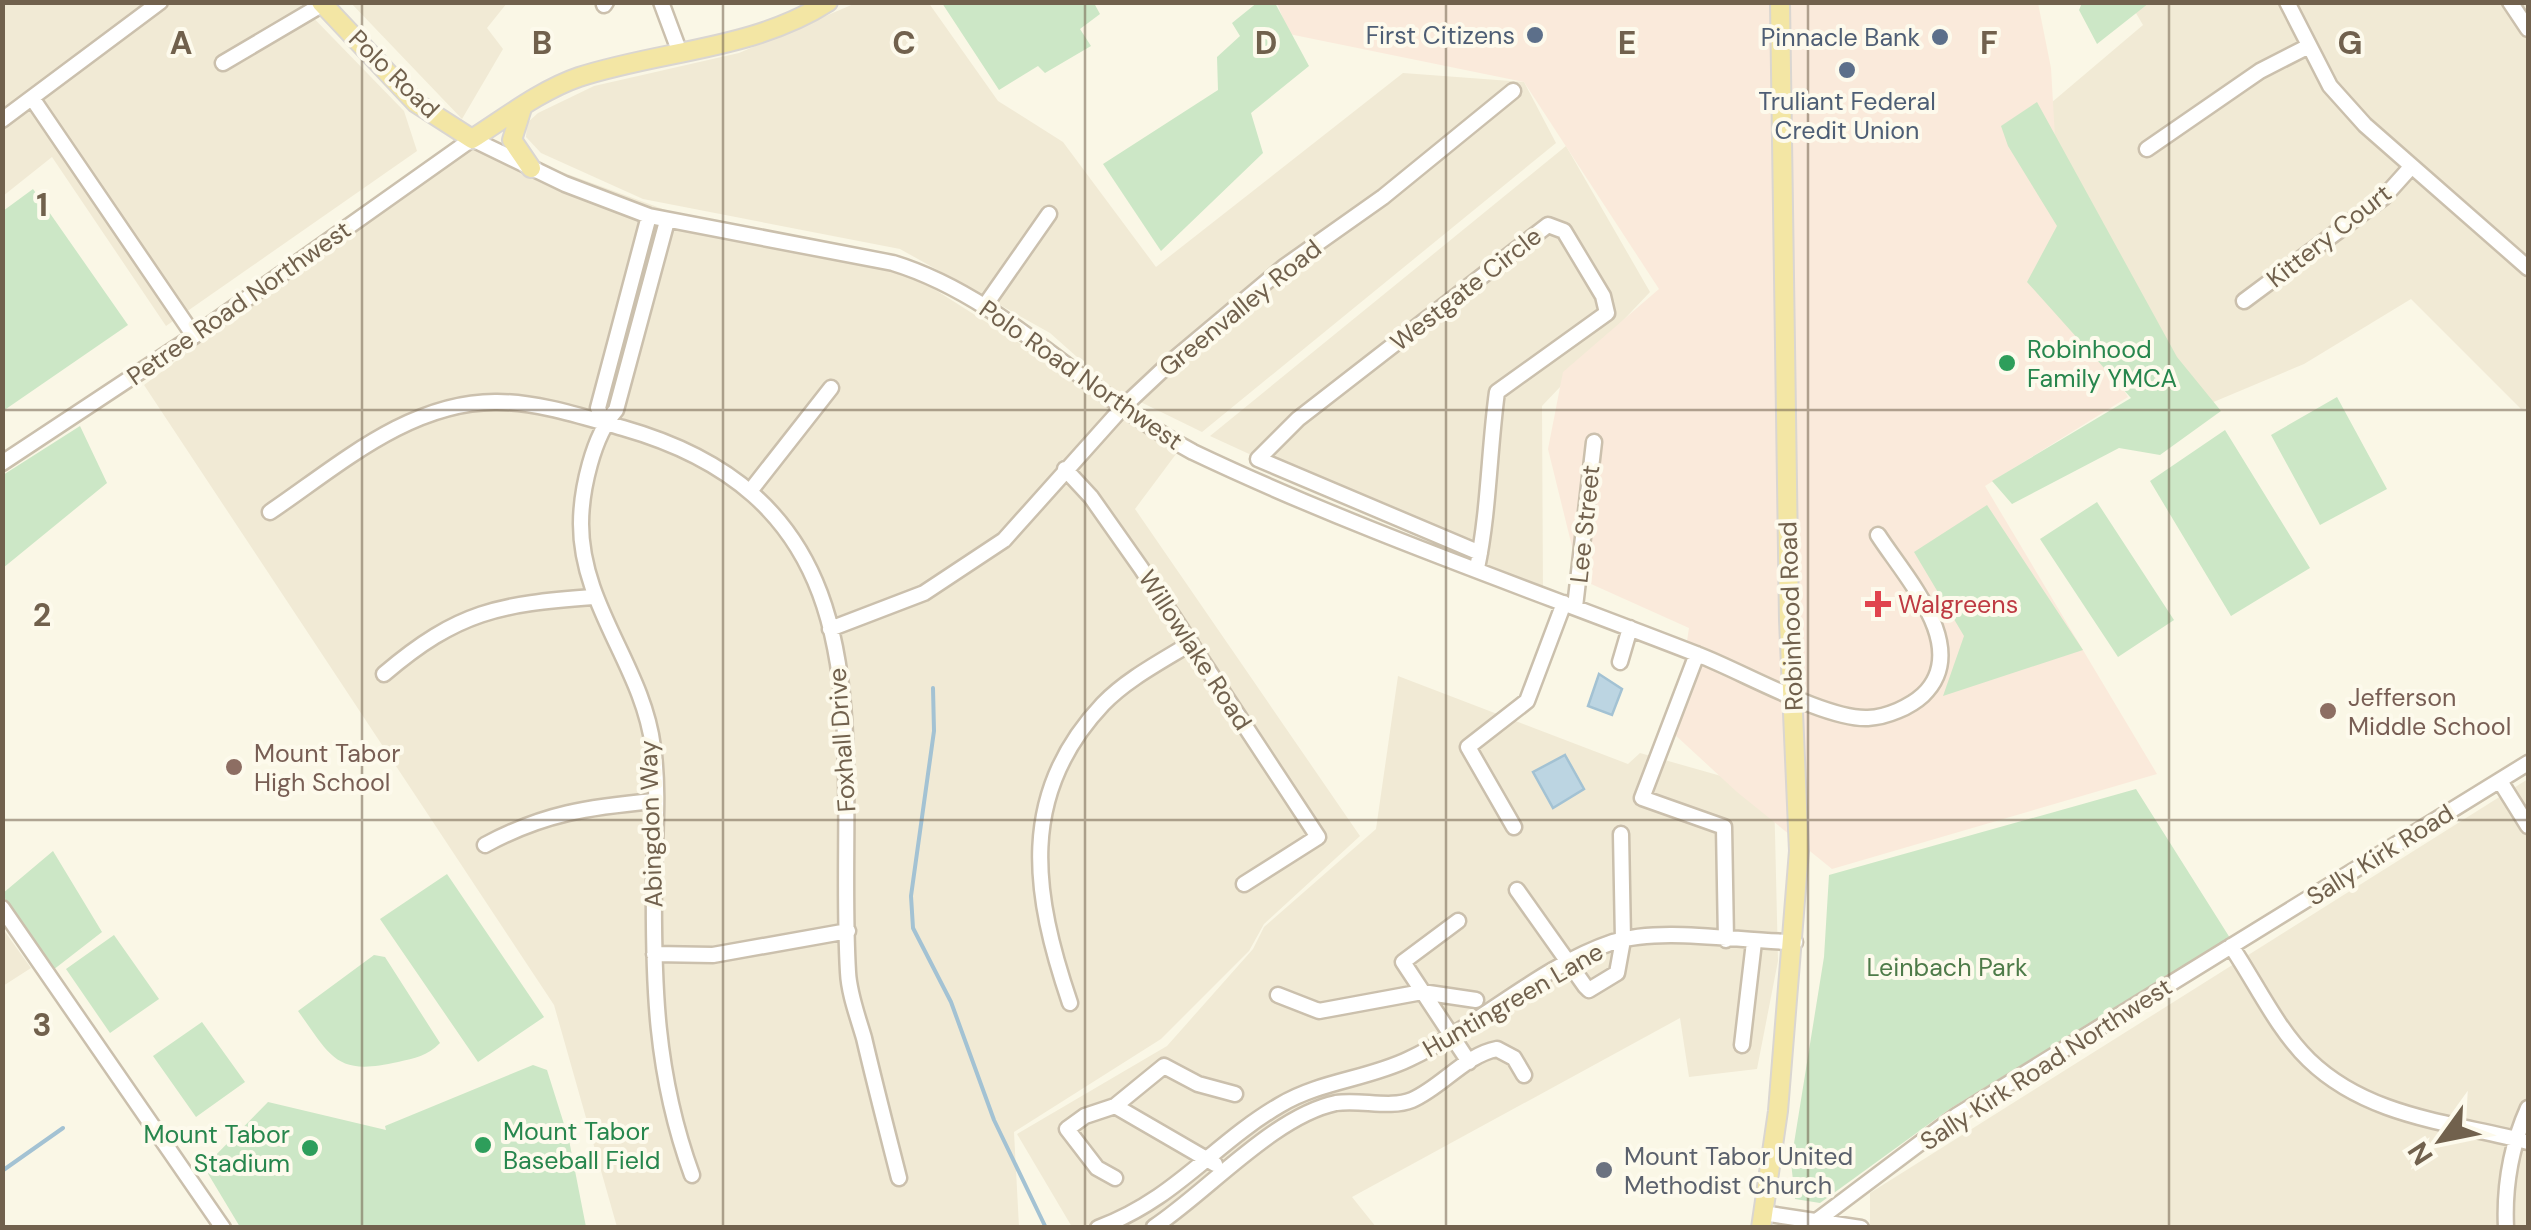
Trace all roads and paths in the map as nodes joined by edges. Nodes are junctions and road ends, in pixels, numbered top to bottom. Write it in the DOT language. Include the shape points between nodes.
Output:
graph roads {
  1 [pos="160,2"];
  2 [pos="661,2"];
  3 [pos="828,2"];
  4 [pos="1780,2"];
  5 [pos="2287,2"];
  6 [pos="2510,2"];
  7 [pos="322,3"];
  8 [pos="2528,29"];
  9 [pos="2307,48"];
  10 [pos="680,52"];
  11 [pos="223,63"];
  12 [pos="1514,91"];
  13 [pos="32,98"];
  14 [pos="522,108"];
  15 [pos="2,120"];
  16 [pos="472,139"];
  17 [pos="2147,149"];
  18 [pos="531,168"];
  19 [pos="2411,168"];
  20 [pos="1049,214"];
  21 [pos="649,216"];
  22 [pos="667,222"];
  23 [pos="2528,268"];
  24 [pos="2244,301"];
  25 [pos="984,307"];
  26 [pos="194,336"];
  27 [pos="831,388"];
  28 [pos="1122,407"];
  29 [pos="604,423"];
  30 [pos="1594,442"];
  31 [pos="1258,459"];
  32 [pos="2,463"];
  33 [pos="1065,469"];
  34 [pos="1250,478"];
  35 [pos="751,490"];
  36 [pos="270,512"];
  37 [pos="1878,535"];
  38 [pos="1479,561"];
  39 [pos="593,597"];
  40 [pos="1570,605"];
  41 [pos="1630,628"];
  42 [pos="830,629"];
  43 [pos="1191,643"];
  44 [pos="1697,654"];
  45 [pos="1620,662"];
  46 [pos="384,674"];
  47 [pos="1792,694"];
  48 [pos="2528,763"];
  49 [pos="2500,780"];
  50 [pos="655,801"];
  51 [pos="2528,826"];
  52 [pos="1514,827"];
  53 [pos="1620,834"];
  54 [pos="484,845"];
  55 [pos="1244,884"];
  56 [pos="1517,890"];
  57 [pos="2,908"];
  58 [pos="1458,921"];
  59 [pos="848,931"];
  60 [pos="1623,940"];
  61 [pos="1726,940"];
  62 [pos="1754,942"];
  63 [pos="1795,942"];
  64 [pos="2232,946"];
  65 [pos="654,954"];
  66 [pos="1567,964"];
  67 [pos="1422,992"];
  68 [pos="1278,995"];
  69 [pos="1476,1000"];
  70 [pos="1070,1003"];
  71 [pos="1453,1038"];
  72 [pos="1742,1044"];
  73 [pos="1469,1062"];
  74 [pos="1524,1076"];
  75 [pos="1235,1094"];
  76 [pos="1115,1106"];
  77 [pos="2528,1108"];
  78 [pos="2521,1140"];
  79 [pos="1210,1161"];
  80 [pos="1229,1171"];
  81 [pos="692,1175"];
  82 [pos="899,1178"];
  83 [pos="1115,1178"];
  84 [pos="1762,1220"];
  85 [pos="1815,1222"];
  86 [pos="1106,1226"];
  87 [pos="1154,1227"];
  88 [pos="224,1228"];
  89 [pos="1861,1228"];
  90 [pos="2506,1228"];
  1 -- 13 [label="street"];
  2 -- 10 [label="street"];
  3 -- 10 [label="main road" via="778,29"];
  4 -- 47 [label="main road, Robinhood Road"];
  5 -- 9 [label="street"];
  6 -- 8 [label="street"];
  7 -- 11 [label="street"];
  7 -- 16 [label="main road, Polo Road" via="416,103"];
  9 -- 17 [label="street"];
  9 -- 19 [label="street" via="2330,86"];
  10 -- 14 [label="main road" via="573,79"];
  12 -- 28 [label="street, Greenvalley Road" via="1284,266"];
  13 -- 15 [label="street"];
  13 -- 26 [label="street"];
  14 -- 16 [label="main road"];
  14 -- 18 [label="main road" via="512,140"];
  16 -- 18 [label="street, Polo Road Northwest"];
  16 -- 26 [label="street, Petree Road Northwest"];
  18 -- 21 [label="street, Polo Road Northwest"];
  19 -- 23 [label="street"];
  19 -- 24 [label="street, Kittery Court" via="2384,197"];
  20 -- 25 [label="street"];
  21 -- 22 [label="street, Polo Road Northwest"];
  21 -- 29 [label="street, Abingdon Way" via="598,408"];
  22 -- 25 [label="street, Polo Road Northwest" via="893,264"];
  22 -- 29 [label="street, Abingdon Way" via="616,410"];
  25 -- 28 [label="street, Polo Road Northwest"];
  26 -- 32 [label="street, Petree Road Northwest"];
  27 -- 35 [label="street"];
  28 -- 33 [label="street, Greenvalley Road"];
  28 -- 34 [label="street, Polo Road Northwest" via="1182,446"];
  29 -- 35 [label="street, Foxhall Drive" via="674,443"];
  29 -- 36 [label="street, Foxhall Drive" via="497,402 449,407 397,426"];
  29 -- 39 [label="street, Abingdon Way" via="581,524"];
  30 -- 40 [label="street, Lee Street"];
  31 -- 34 [label="street"];
  31 -- 38 [label="street"];
  31 -- 38 [label="street, Westgate Circle" via="1298,419 1548,225 1564,230 1607,313 1497,392"];
  33 -- 42 [label="street, Greenvalley Road" via="1004,540 969,567 924,593"];
  33 -- 43 [label="street, Willowlake Road" via="1091,496"];
  34 -- 38 [label="street, Polo Road Northwest"];
  35 -- 42 [label="street, Foxhall Drive" via="805,560"];
  37 -- 47 [label="street, Polo Road Northwest" via="1937,629 1938,673 1917,700 1876,717 1832,712"];
  38 -- 40 [label="street, Polo Road Northwest"];
  39 -- 46 [label="street" via="514,603 462,619"];
  39 -- 50 [label="street, Abingdon Way" via="635,678 653,745"];
  40 -- 41 [label="street, Polo Road Northwest"];
  40 -- 52 [label="street, Lee Street" via="1527,701 1468,748"];
  41 -- 44 [label="street, Polo Road Northwest"];
  41 -- 45 [label="street"];
  42 -- 59 [label="street, Foxhall Drive" via="847,738"];
  43 -- 55 [label="street, Willowlake Road" via="1318,838"];
  43 -- 70 [label="street" via="1104,702 1065,752 1050,788 1038,865 1050,943"];
  44 -- 47 [label="street, Polo Road Northwest"];
  44 -- 61 [label="street" via="1642,798 1724,828"];
  47 -- 63 [label="main road, Robinhood Road"];
  48 -- 49 [label="street, Sally Kirk Road"];
  49 -- 51 [label="street"];
  49 -- 64 [label="street, Sally Kirk Road"];
  50 -- 54 [label="street" via="572,808"];
  50 -- 65 [label="street, Abingdon Way"];
  53 -- 60 [label="street"];
  56 -- 66 [label="street"];
  57 -- 88 [label="street"];
  58 -- 67 [label="street" via="1403,962"];
  59 -- 65 [label="street" via="712,954"];
  59 -- 82 [label="street, Foxhall Drive" via="848,976"];
  60 -- 61 [label="street, Huntingreen Lane"];
  60 -- 66 [label="street, Huntingreen Lane"];
  60 -- 66 [label="street" via="1617,973 1589,990"];
  61 -- 62 [label="street, Huntingreen Lane"];
  62 -- 63 [label="street, Huntingreen Lane"];
  62 -- 72 [label="street"];
  63 -- 84 [label="main road, Robinhood Road"];
  64 -- 78 [label="street" via="2293,1040 2359,1097 2414,1117"];
  64 -- 85 [label="street, Sally Kirk Road Northwest" via="1956,1116"];
  65 -- 81 [label="street, Abingdon Way" via="658,1052 670,1115"];
  66 -- 71 [label="street, Huntingreen Lane"];
  67 -- 68 [label="street" via="1320,1011"];
  67 -- 69 [label="street"];
  67 -- 71 [label="street"];
  71 -- 73 [label="street"];
  71 -- 79 [label="street, Huntingreen Lane" via="1284,1103"];
  73 -- 74 [label="street" via="1497,1049 1514,1058"];
  73 -- 80 [label="street" via="1412,1100 1337,1103 1314,1112"];
  75 -- 76 [label="street" via="1164,1066"];
  76 -- 79 [label="street"];
  76 -- 83 [label="street" via="1068,1129 1088,1158"];
  77 -- 78 [label="street"];
  78 -- 90 [label="street" via="2504,1203"];
  79 -- 80 [label="street"];
  79 -- 86 [label="street, Huntingreen Lane"];
  80 -- 87 [label="street"];
  84 -- 85 [label="street"];
  85 -- 89 [label="street"];
}
